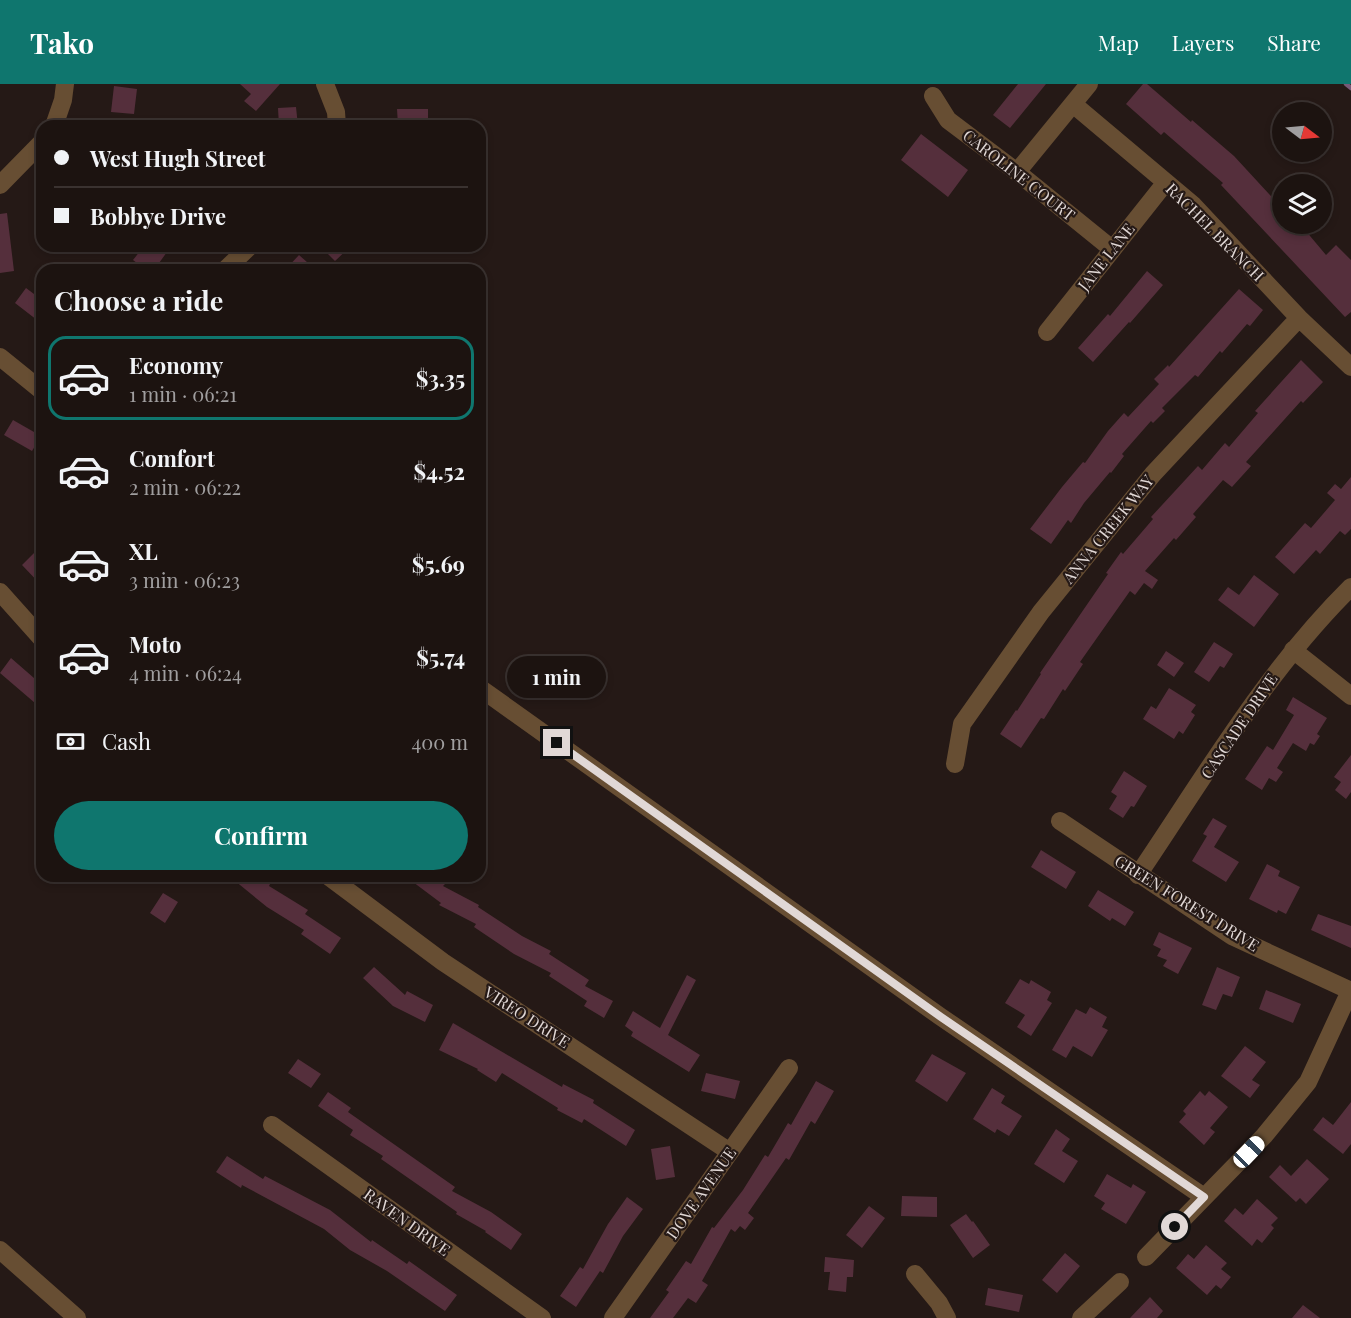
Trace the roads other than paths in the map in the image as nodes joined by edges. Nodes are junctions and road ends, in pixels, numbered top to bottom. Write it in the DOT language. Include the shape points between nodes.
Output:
graph roads {
  1 [pos="65,84"];
  2 [pos="325,84"];
  3 [pos="1089,84"];
  4 [pos="933,96"];
  5 [pos="1073,104"];
  6 [pos="56,120"];
  7 [pos="337,120"];
  8 [pos="36,148"];
  9 [pos="1017,171"];
  10 [pos="1166,182"];
  11 [pos="0,185"];
  12 [pos="1112,249"];
  13 [pos="244,252"];
  14 [pos="231,264"];
  15 [pos="1299,318"];
  16 [pos="1047,332"];
  17 [pos="0,357"];
  18 [pos="1351,367"];
  19 [pos="36,386"];
  20 [pos="1351,587"];
  21 [pos="0,592"];
  22 [pos="36,632"];
  23 [pos="1293,650"];
  24 [pos="486,692"];
  25 [pos="1351,696"];
  26 [pos="955,764"];
  27 [pos="1060,821"];
  28 [pos="1138,875"];
  29 [pos="336,882"];
  30 [pos="1351,991"];
  31 [pos="789,1068"];
  32 [pos="272,1125"];
  33 [pos="730,1152"];
  34 [pos="1204,1197"];
  35 [pos="0,1250"];
  36 [pos="1146,1257"];
  37 [pos="915,1274"];
  38 [pos="1120,1282"];
  39 [pos="77,1318"];
  40 [pos="542,1318"];
  41 [pos="613,1318"];
  42 [pos="947,1318"];
  43 [pos="1081,1318"];
  1 -- 6 [label="street"];
  2 -- 7 [label="street"];
  3 -- 5 [label="street"];
  4 -- 9 [label="street, CAROLINE COURT" via="948,120"];
  5 -- 9 [label="street"];
  5 -- 10 [label="street, RACHEL BRANCH"];
  8 -- 11 [label="street"];
  9 -- 12 [label="street, CAROLINE COURT"];
  10 -- 12 [label="street, JANE LANE"];
  10 -- 15 [label="street, RACHEL BRANCH" via="1193,205"];
  12 -- 16 [label="street, JANE LANE"];
  13 -- 14 [label="street"];
  15 -- 18 [label="street, RACHEL BRANCH"];
  15 -- 26 [label="street, ANNA CREEK WAY" via="1153,474 1041,612 962,724"];
  17 -- 19 [label="street"];
  20 -- 23 [label="street, CASCADE DRIVE"];
  21 -- 22 [label="street"];
  23 -- 25 [label="street"];
  23 -- 28 [label="street, CASCADE DRIVE"];
  24 -- 34 [label="street" via="931,1010"];
  27 -- 28 [label="street, GREEN FOREST DRIVE"];
  28 -- 30 [label="street, GREEN FOREST DRIVE" via="1233,936"];
  29 -- 33 [label="street, VIREO DRIVE" via="443,962"];
  30 -- 34 [label="street" via="1308,1082 1264,1136"];
  31 -- 33 [label="street, DOVE AVENUE"];
  32 -- 40 [label="street, RAVEN DRIVE"];
  33 -- 41 [label="street, DOVE AVENUE"];
  34 -- 36 [label="street"];
  35 -- 39 [label="street"];
  37 -- 42 [label="street"];
  38 -- 43 [label="street"];
}
